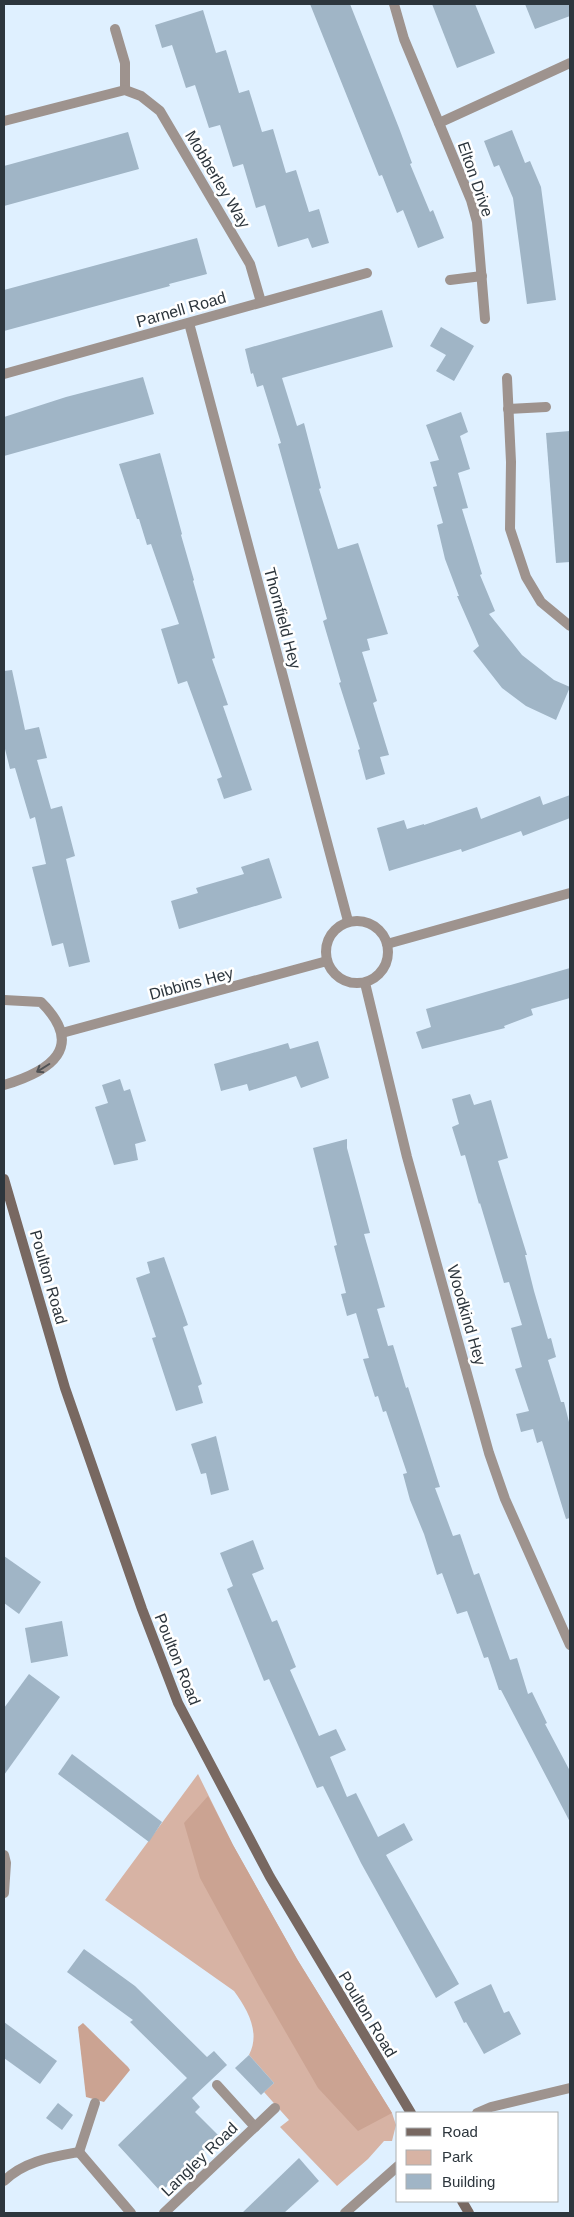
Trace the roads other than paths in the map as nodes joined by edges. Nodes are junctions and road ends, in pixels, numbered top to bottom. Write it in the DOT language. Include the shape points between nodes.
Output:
graph roads {
  1 [pos="394,4"];
  2 [pos="115,29"];
  3 [pos="570,63"];
  4 [pos="125,90"];
  5 [pos="4,121"];
  6 [pos="439,123"];
  7 [pos="367,273"];
  8 [pos="482,276"];
  9 [pos="450,280"];
  10 [pos="261,302"];
  11 [pos="485,320"];
  12 [pos="189,323"];
  13 [pos="4,374"];
  14 [pos="507,378"];
  15 [pos="546,407"];
  16 [pos="508,408"];
  17 [pos="570,626"];
  18 [pos="570,893"];
  19 [pos="348,921"];
  20 [pos="387,944"];
  21 [pos="327,961"];
  22 [pos="365,983"];
  23 [pos="4,1000"];
  24 [pos="62,1033"];
  25 [pos="4,1085"];
  26 [pos="4,1179"];
  27 [pos="570,1645"];
  28 [pos="4,1855"];
  29 [pos="4,1893"];
  30 [pos="217,2085"];
  31 [pos="570,2088"];
  32 [pos="95,2103"];
  33 [pos="274,2108"];
  34 [pos="410,2112"];
  35 [pos="479,2112"];
  36 [pos="255,2127"];
  37 [pos="79,2152"];
  38 [pos="396,2168"];
  39 [pos="4,2181"];
  40 [pos="463,2202"];
  41 [pos="131,2213"];
  42 [pos="164,2213"];
  43 [pos="345,2213"];
  44 [pos="469,2213"];
  1 -- 6 [label="street, Elton Drive" via="404,39"];
  2 -- 4 [label="street" via="125,63"];
  3 -- 6 [label="street"];
  4 -- 5 [label="street"];
  4 -- 10 [label="street, Mobberley Way" via="141,96 160,111 250,264"];
  6 -- 8 [label="street, Elton Drive" via="471,200 477,222"];
  7 -- 10 [label="street, Parnell Road"];
  8 -- 9 [label="street"];
  8 -- 11 [label="street, Elton Drive"];
  10 -- 12 [label="street, Parnell Road"];
  12 -- 13 [label="street, Parnell Road"];
  12 -- 19 [label="street, Thornfield Hey"];
  14 -- 16 [label="street"];
  15 -- 16 [label="street"];
  16 -- 17 [label="street" via="510,529 526,577 541,602"];
  18 -- 20 [label="street"];
  19 -- 20 [label="street" via="368,922 378,928"];
  19 -- 21 [label="street" via="337,927 328,938"];
  20 -- 22 [label="street" via="386,964 380,974"];
  21 -- 22 [label="street" via="336,976 346,982"];
  21 -- 24 [label="street, Dibbins Hey"];
  22 -- 27 [label="street, Woodkind Hey" via="407,1157 490,1453 505,1499"];
  23 -- 24 [label="street" via="41,1002 53,1014"];
  24 -- 25 [label="street, one-way" via="58,1056 47,1067"];
  26 -- 34 [label="street, Poulton Road" via="65,1388 178,1703 270,1877"];
  28 -- 29 [label="street"];
  30 -- 36 [label="street, Langley Road"];
  31 -- 35 [label="street"];
  32 -- 37 [label="street"];
  33 -- 36 [label="street, Langley Road"];
  36 -- 42 [label="street, Langley Road"];
  37 -- 39 [label="street" via="15,2170"];
  37 -- 41 [label="street"];
  38 -- 43 [label="street"];
  40 -- 44 [label="street"];
}
